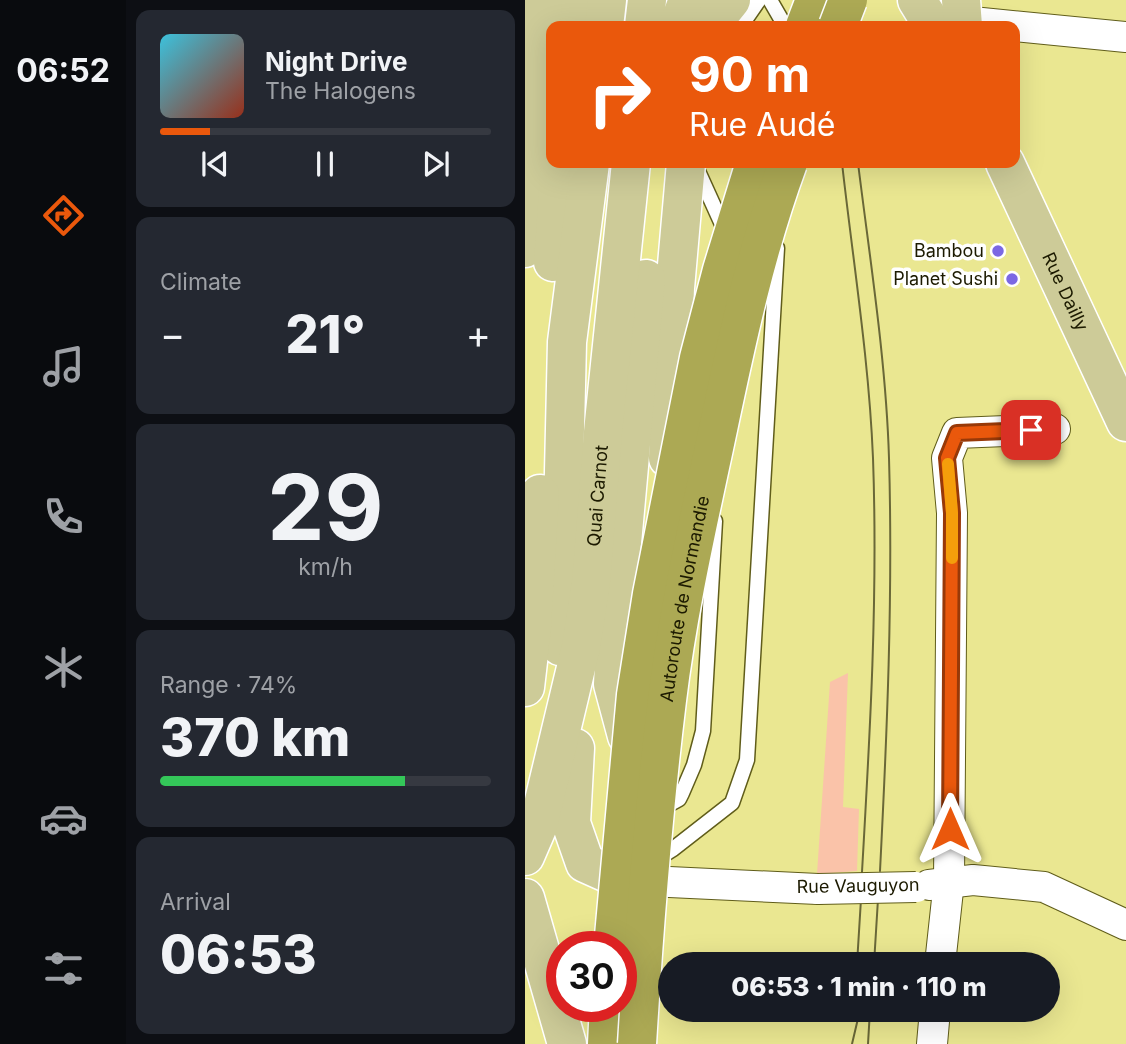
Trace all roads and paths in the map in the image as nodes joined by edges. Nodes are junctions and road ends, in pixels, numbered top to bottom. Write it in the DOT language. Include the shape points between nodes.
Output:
graph roads {
  1 [pos="543,0"];
  2 [pos="570,0"];
  3 [pos="607,0"];
  4 [pos="647,0"];
  5 [pos="688,0"];
  6 [pos="731,0"];
  7 [pos="759,0"];
  8 [pos="769,0"];
  9 [pos="815,0"];
  10 [pos="841,0"];
  11 [pos="848,0"];
  12 [pos="917,0"];
  13 [pos="955,18"];
  14 [pos="568,21"];
  15 [pos="605,21"];
  16 [pos="645,21"];
  17 [pos="680,21"];
  18 [pos="715,21"];
  19 [pos="744,21"];
  20 [pos="782,21"];
  21 [pos="807,21"];
  22 [pos="833,21"];
  23 [pos="840,21"];
  24 [pos="982,21"];
  25 [pos="1020,25"];
  26 [pos="1126,37"];
  27 [pos="560,168"];
  28 [pos="589,168"];
  29 [pos="630,168"];
  30 [pos="658,168"];
  31 [pos="686,168"];
  32 [pos="696,168"];
  33 [pos="753,168"];
  34 [pos="771,168"];
  35 [pos="786,168"];
  36 [pos="1007,168"];
  37 [pos="525,248"];
  38 [pos="1126,422"];
  39 [pos="1055,429"];
  40 [pos="581,646"];
  41 [pos="525,687"];
  42 [pos="627,736"];
  43 [pos="624,829"];
  44 [pos="532,841"];
  45 [pos="623,880"];
  46 [pos="949,881"];
  47 [pos="525,898"];
  48 [pos="1126,925"];
  49 [pos="616,931"];
  50 [pos="617,931"];
  51 [pos="941,952"];
  52 [pos="608,1022"];
  53 [pos="616,1022"];
  54 [pos="934,1022"];
  55 [pos="567,1044"];
  56 [pos="607,1044"];
  57 [pos="615,1044"];
  58 [pos="638,1044"];
  59 [pos="932,1044"];
  1 -- 37 [label="main road"];
  2 -- 14 [label="main road"];
  3 -- 15 [label="main road"];
  4 -- 16 [label="main road"];
  5 -- 17 [label="main road"];
  6 -- 18 [label="main road"];
  7 -- 19 [label="lane"];
  8 -- 20 [label="lane"];
  9 -- 21 [label="highway"];
  10 -- 22 [label="lane"];
  11 -- 23 [label="highway, bridge"];
  12 -- 13 [label="main road"];
  13 -- 24 [label="street"];
  25 -- 26 [label="street"];
  27 -- 41 [label="main road"];
  28 -- 44 [label="main road, Quai Carnot" via="567,342 559,666"];
  29 -- 40 [label="main road, Quai Carnot"];
  30 -- 42 [label="main road, Quai Carnot" via="613,684"];
  31 -- 42 [label="main road, Quai Carnot" via="668,454"];
  32 -- 43 [label="lane" via="732,247 703,731 679,799"];
  33 -- 49 [label="highway, Autoroute de Normandie, bridge" via="699,358 652,594 636,695"];
  34 -- 45 [label="lane" via="778,222 747,761 732,803 673,849"];
  35 -- 58 [label="highway, Autoroute de Normandie, bridge" via="751,278 683,599 659,776"];
  36 -- 38 [label="main road, Rue Dailly"];
  39 -- 46 [label="street" via="957,433 947,458 952,513"];
  40 -- 44 [label="main road, Quai Carnot"];
  40 -- 45 [label="main road" via="571,823 585,863"];
  42 -- 43 [label="main road, Quai Carnot"];
  43 -- 45 [label="main road, Quai Carnot"];
  45 -- 46 [label="street, Rue Vauguyon, bridge" via="818,889 916,887"];
  45 -- 50 [label="main road, Quai Carnot"];
  46 -- 48 [label="street, Rue Vauguyon" via="1044,887"];
  46 -- 51 [label="street"];
  47 -- 55 [label="main road"];
  52 -- 56 [label="highway"];
  53 -- 57 [label="main road"];
  54 -- 59 [label="street"];
}
